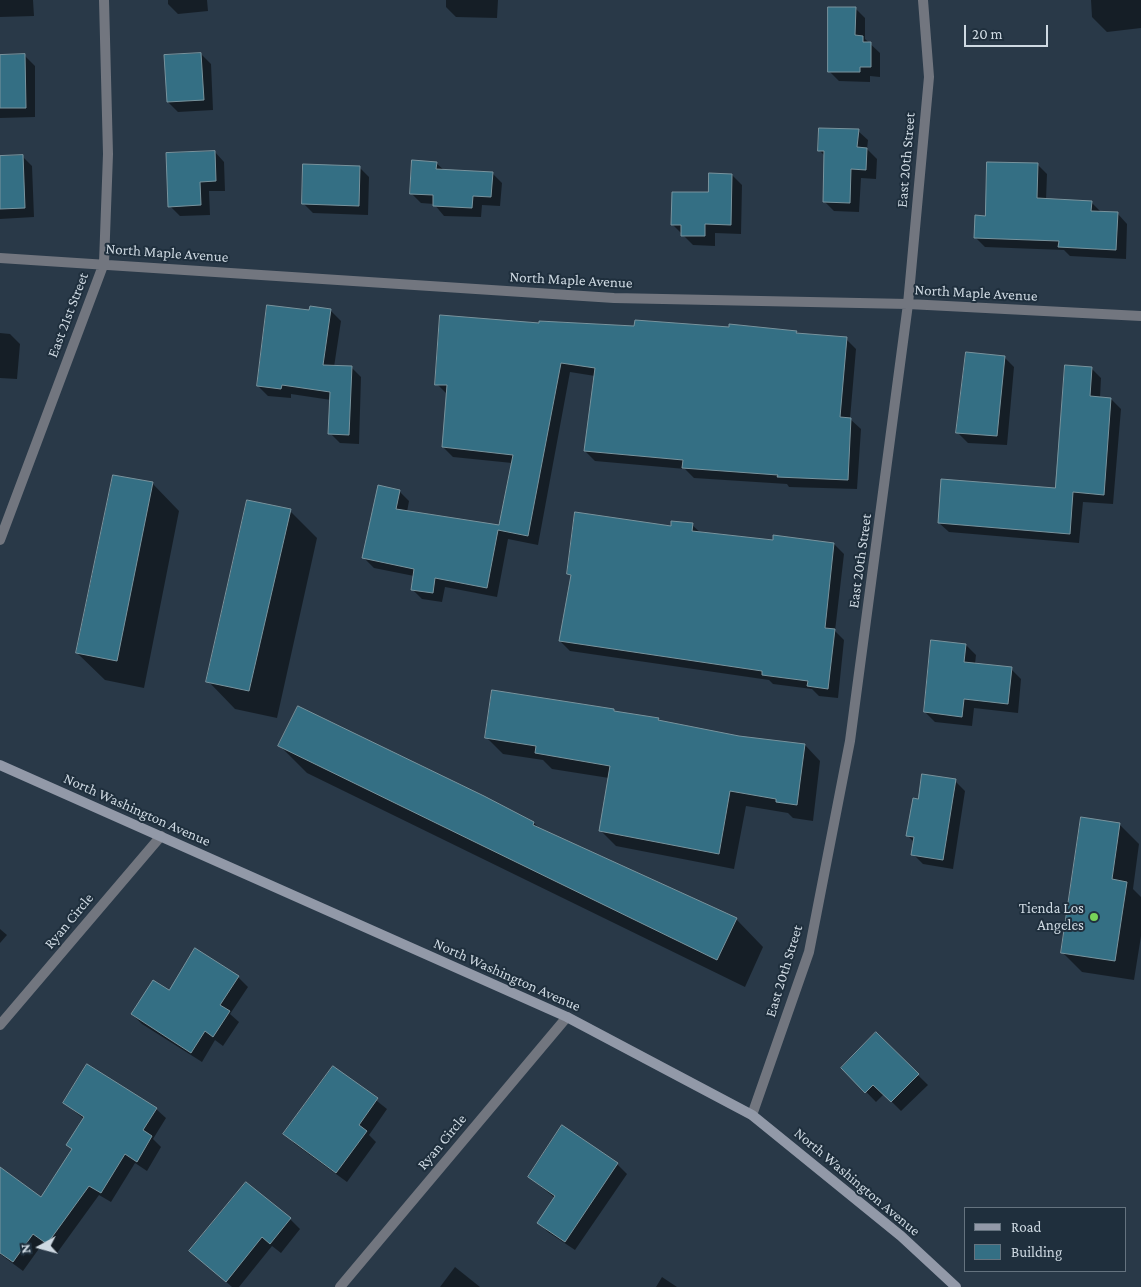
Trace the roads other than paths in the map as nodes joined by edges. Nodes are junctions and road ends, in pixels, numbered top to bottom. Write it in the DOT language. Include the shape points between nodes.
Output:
graph roads {
  1 [pos="104,0"];
  2 [pos="923,0"];
  3 [pos="0,258"];
  4 [pos="104,264"];
  5 [pos="908,304"];
  6 [pos="1141,316"];
  7 [pos="0,540"];
  8 [pos="0,765"];
  9 [pos="161,836"];
  10 [pos="567,1017"];
  11 [pos="0,1025"];
  12 [pos="752,1114"];
  13 [pos="340,1287"];
  14 [pos="956,1287"];
  1 -- 4 [label="street, East 21st Street" via="108,154"];
  2 -- 5 [label="street, East 20th Street" via="929,77"];
  3 -- 4 [label="street, North Maple Avenue"];
  4 -- 5 [label="street, North Maple Avenue" via="614,298"];
  4 -- 7 [label="street, East 21st Street"];
  5 -- 6 [label="street, North Maple Avenue"];
  5 -- 12 [label="street, East 20th Street" via="850,741 809,952"];
  8 -- 9 [label="main road, North Washington Avenue"];
  9 -- 10 [label="main road, North Washington Avenue"];
  9 -- 11 [label="street, Ryan Circle"];
  10 -- 12 [label="main road, North Washington Avenue"];
  10 -- 13 [label="street, Ryan Circle"];
  12 -- 14 [label="main road, North Washington Avenue" via="901,1236"];
}
